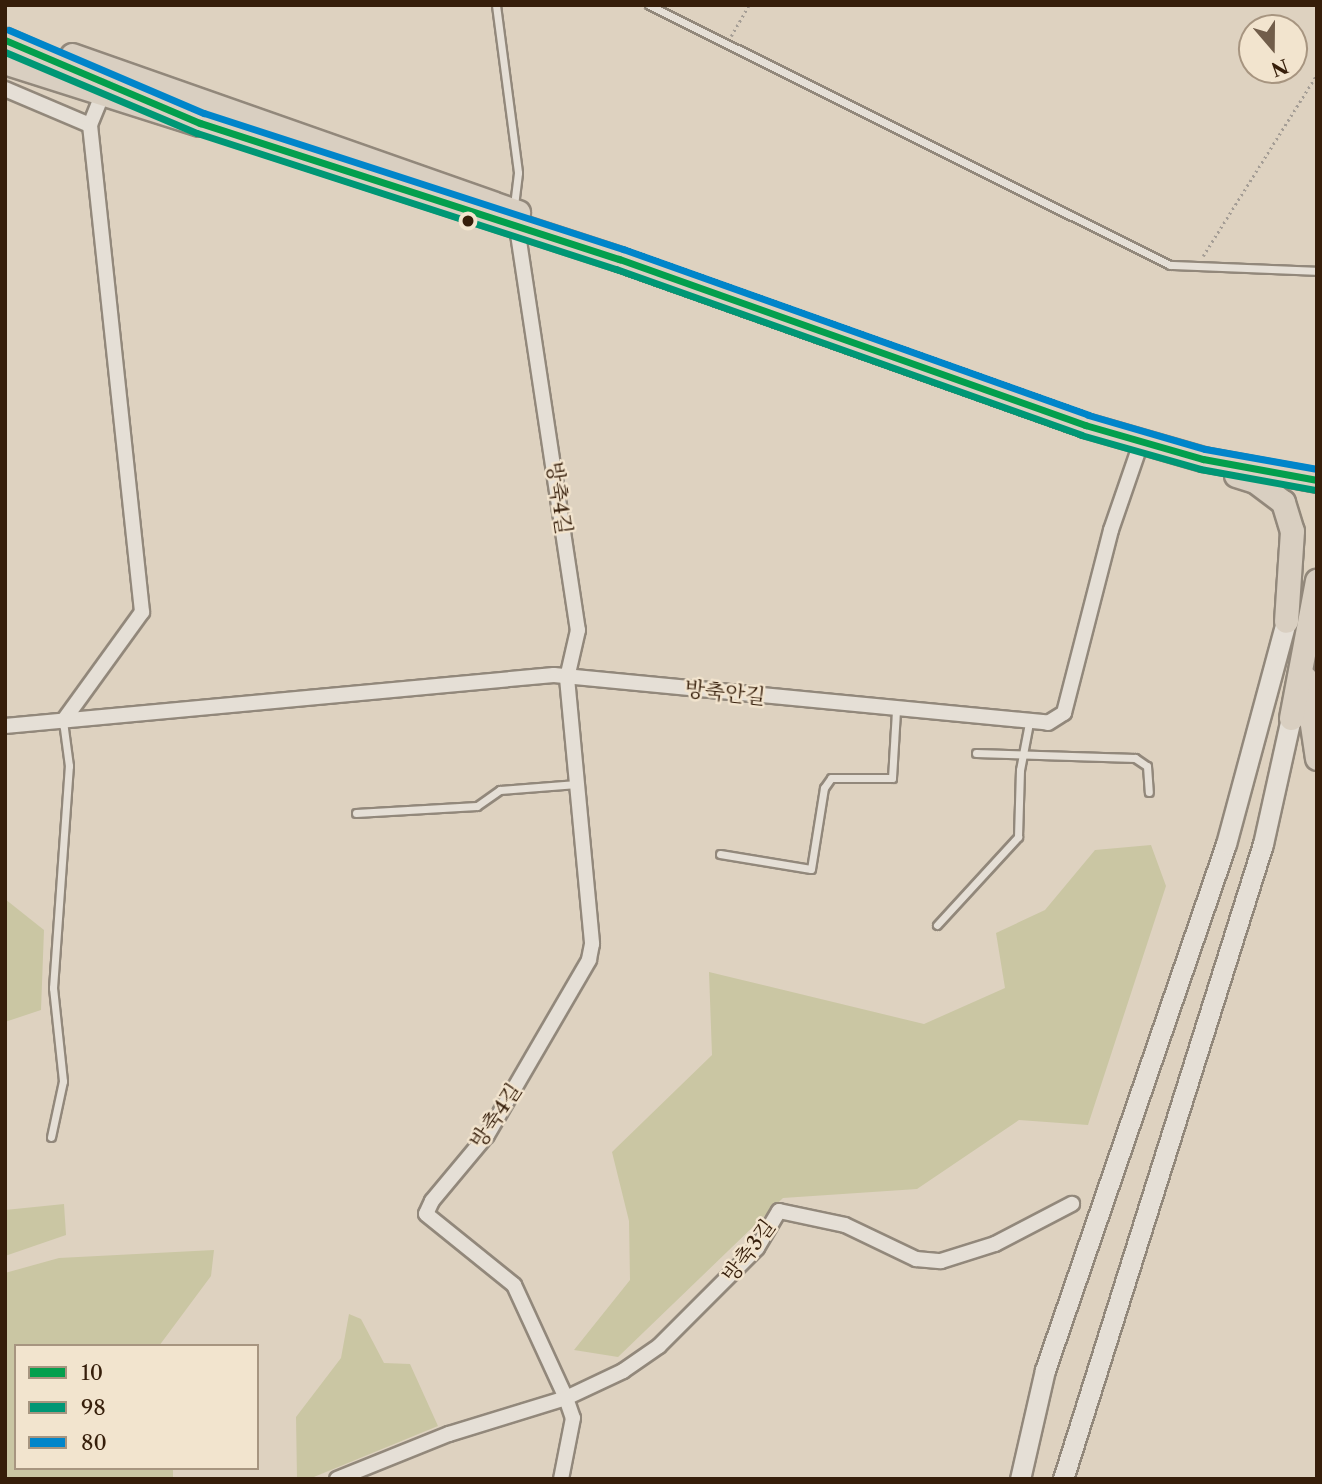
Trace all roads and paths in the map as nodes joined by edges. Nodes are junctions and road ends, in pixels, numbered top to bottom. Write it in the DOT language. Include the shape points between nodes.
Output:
graph roads {
  1 [pos="496,5"];
  2 [pos="649,5"];
  3 [pos="749,5"];
  4 [pos="5,26"];
  5 [pos="5,40"];
  6 [pos="726,44"];
  7 [pos="5,61"];
  8 [pos="1317,74"];
  9 [pos="5,89"];
  10 [pos="102,95"];
  11 [pos="200,123"];
  12 [pos="90,125"];
  13 [pos="516,219"];
  14 [pos="1197,269"];
  15 [pos="1317,271"];
  16 [pos="1151,445"];
  17 [pos="1317,466"];
  18 [pos="1317,480"];
  19 [pos="1317,580"];
  20 [pos="1286,621"];
  21 [pos="1303,654"];
  22 [pos="561,676"];
  23 [pos="896,710"];
  24 [pos="1291,718"];
  25 [pos="63,720"];
  26 [pos="1029,723"];
  27 [pos="5,726"];
  28 [pos="976,753"];
  29 [pos="1022,757"];
  30 [pos="1317,758"];
  31 [pos="577,784"];
  32 [pos="1149,792"];
  33 [pos="356,813"];
  34 [pos="720,855"];
  35 [pos="937,925"];
  36 [pos="51,1137"];
  37 [pos="1072,1203"];
  38 [pos="566,1398"];
  39 [pos="337,1479"];
  40 [pos="561,1479"];
  41 [pos="1020,1479"];
  42 [pos="1063,1479"];
  1 -- 13 [label="lane" via="518,173"];
  2 -- 6 [label="lane"];
  3 -- 6 [label="path"];
  4 -- 13 [label="main road"];
  5 -- 11 [label="main road"];
  6 -- 14 [label="lane" via="1170,265"];
  7 -- 10 [label="highway"];
  8 -- 14 [label="path"];
  9 -- 12 [label="street"];
  10 -- 11 [label="highway"];
  10 -- 12 [label="street"];
  11 -- 13 [label="main road"];
  12 -- 25 [label="street" via="142,612"];
  13 -- 16 [label="main road"];
  13 -- 17 [label="main road" via="1109,421 1231,453"];
  13 -- 22 [label="street, 방축4길" via="578,630"];
  14 -- 15 [label="lane"];
  16 -- 18 [label="main road"];
  16 -- 20 [label="main road" via="1255,481 1283,502 1292,531"];
  16 -- 26 [label="street, 방축안길" via="1111,530 1064,713 1048,723"];
  19 -- 21 [label="main road"];
  20 -- 41 [label="street" via="1226,844 1045,1370"];
  21 -- 24 [label="main road"];
  21 -- 30 [label="main road"];
  22 -- 23 [label="street, 방축안길"];
  22 -- 25 [label="street"];
  22 -- 31 [label="street, 방축4길"];
  23 -- 26 [label="street, 방축안길"];
  23 -- 34 [label="lane" via="892,778 831,778 824,788 811,869"];
  24 -- 42 [label="street" via="1263,845"];
  25 -- 27 [label="street"];
  25 -- 36 [label="lane" via="69,766 53,988 63,1081"];
  26 -- 29 [label="lane"];
  28 -- 29 [label="lane"];
  29 -- 32 [label="lane" via="1135,758 1147,765"];
  29 -- 35 [label="lane" via="1018,837"];
  31 -- 33 [label="lane" via="499,790 477,806"];
  31 -- 38 [label="street, 방축4길" via="592,944 589,960 487,1135 432,1200 426,1214 514,1285"];
  37 -- 38 [label="street, 방축3길" via="995,1244 941,1261 916,1259 845,1225 779,1211 757,1248 659,1346 623,1371"];
  38 -- 39 [label="street, 방축3길" via="449,1434"];
  38 -- 40 [label="street" via="573,1418"];
}
